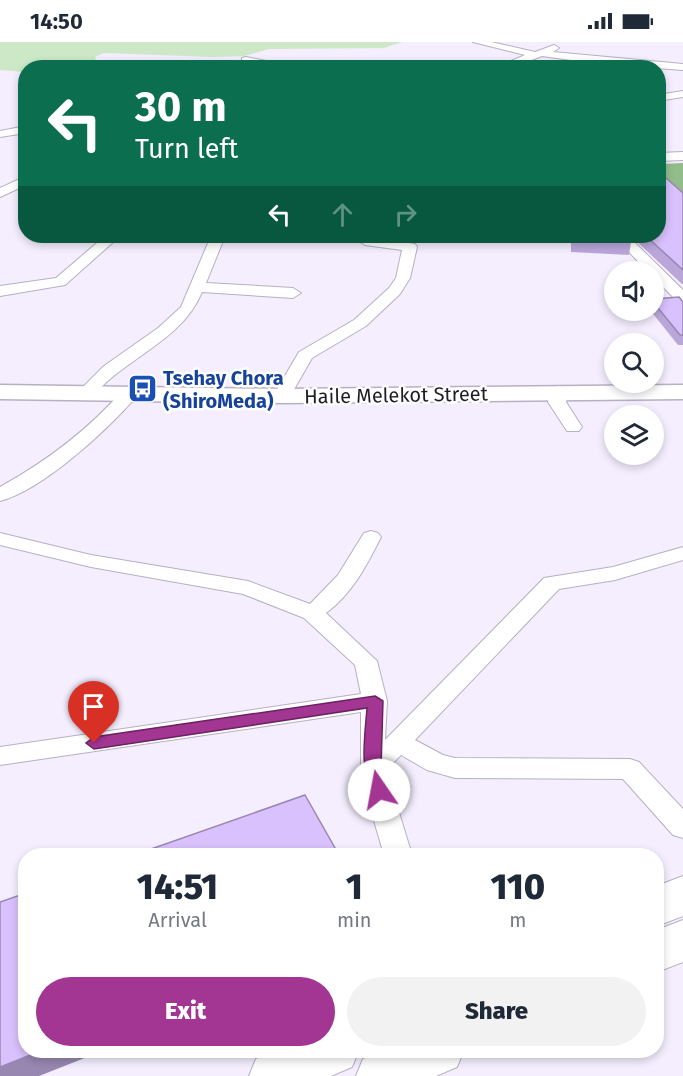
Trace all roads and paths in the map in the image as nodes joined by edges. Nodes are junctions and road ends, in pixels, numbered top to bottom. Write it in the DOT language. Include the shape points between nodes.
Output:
graph roads {
  1 [pos="478,42"];
  2 [pos="550,42"];
  3 [pos="536,56"];
  4 [pos="524,60"];
  5 [pos="546,60"];
  6 [pos="587,60"];
  7 [pos="666,65"];
  8 [pos="683,66"];
  9 [pos="683,94"];
  10 [pos="666,97"];
  11 [pos="18,131"];
  12 [pos="0,134"];
  13 [pos="683,156"];
  14 [pos="666,157"];
  15 [pos="18,184"];
  16 [pos="0,193"];
  17 [pos="104,243"];
  18 [pos="215,243"];
  19 [pos="414,243"];
  20 [pos="628,243"];
  21 [pos="195,287"];
  22 [pos="0,291"];
  23 [pos="293,293"];
  24 [pos="683,299"];
  25 [pos="559,391"];
  26 [pos="0,392"];
  27 [pos="87,392"];
  28 [pos="683,392"];
  29 [pos="130,393"];
  30 [pos="282,396"];
  31 [pos="573,427"];
  32 [pos="0,495"];
  33 [pos="371,537"];
  34 [pos="0,539"];
  35 [pos="683,553"];
  36 [pos="312,613"];
  37 [pos="375,701"];
  38 [pos="400,743"];
  39 [pos="0,756"];
  40 [pos="372,768"];
  41 [pos="683,827"];
  42 [pos="396,848"];
  43 [pos="683,895"];
  44 [pos="664,904"];
  45 [pos="683,940"];
  46 [pos="664,949"];
  47 [pos="315,1058"];
  48 [pos="421,1058"];
  49 [pos="273,1076"];
  50 [pos="381,1076"];
  1 -- 3 [label="street"];
  2 -- 3 [label="street" via="561,45"];
  3 -- 4 [label="street"];
  3 -- 5 [label="street"];
  3 -- 6 [label="street"];
  7 -- 8 [label="street"];
  9 -- 10 [label="street"];
  11 -- 12 [label="street"];
  13 -- 14 [label="street"];
  15 -- 16 [label="street"];
  17 -- 22 [label="street" via="60,282"];
  18 -- 21 [label="street"];
  19 -- 30 [label="street" via="395,291 360,323 305,355"];
  20 -- 24 [label="street"];
  21 -- 23 [label="street"];
  21 -- 27 [label="street" via="181,317 142,350 96,380"];
  25 -- 28 [label="main road, Haile Melekot Street"];
  25 -- 30 [label="main road, Haile Melekot Street"];
  25 -- 31 [label="street" via="557,402"];
  26 -- 27 [label="main road, Haile Melekot Street"];
  27 -- 29 [label="main road, Haile Melekot Street"];
  29 -- 30 [label="main road, Haile Melekot Street"];
  29 -- 32 [label="street" via="57,463"];
  33 -- 36 [label="street" via="334,597"];
  34 -- 36 [label="street" via="91,561 248,588"];
  35 -- 38 [label="street" via="615,573 552,583"];
  36 -- 37 [label="street" via="365,661"];
  37 -- 39 [label="street"];
  37 -- 40 [label="street"];
  38 -- 40 [label="street"];
  38 -- 41 [label="street" via="436,763 455,768 630,769"];
  40 -- 42 [label="street"];
  43 -- 44 [label="main road"];
  45 -- 46 [label="main road"];
  47 -- 49 [label="main road"];
  48 -- 50 [label="main road"];
}
